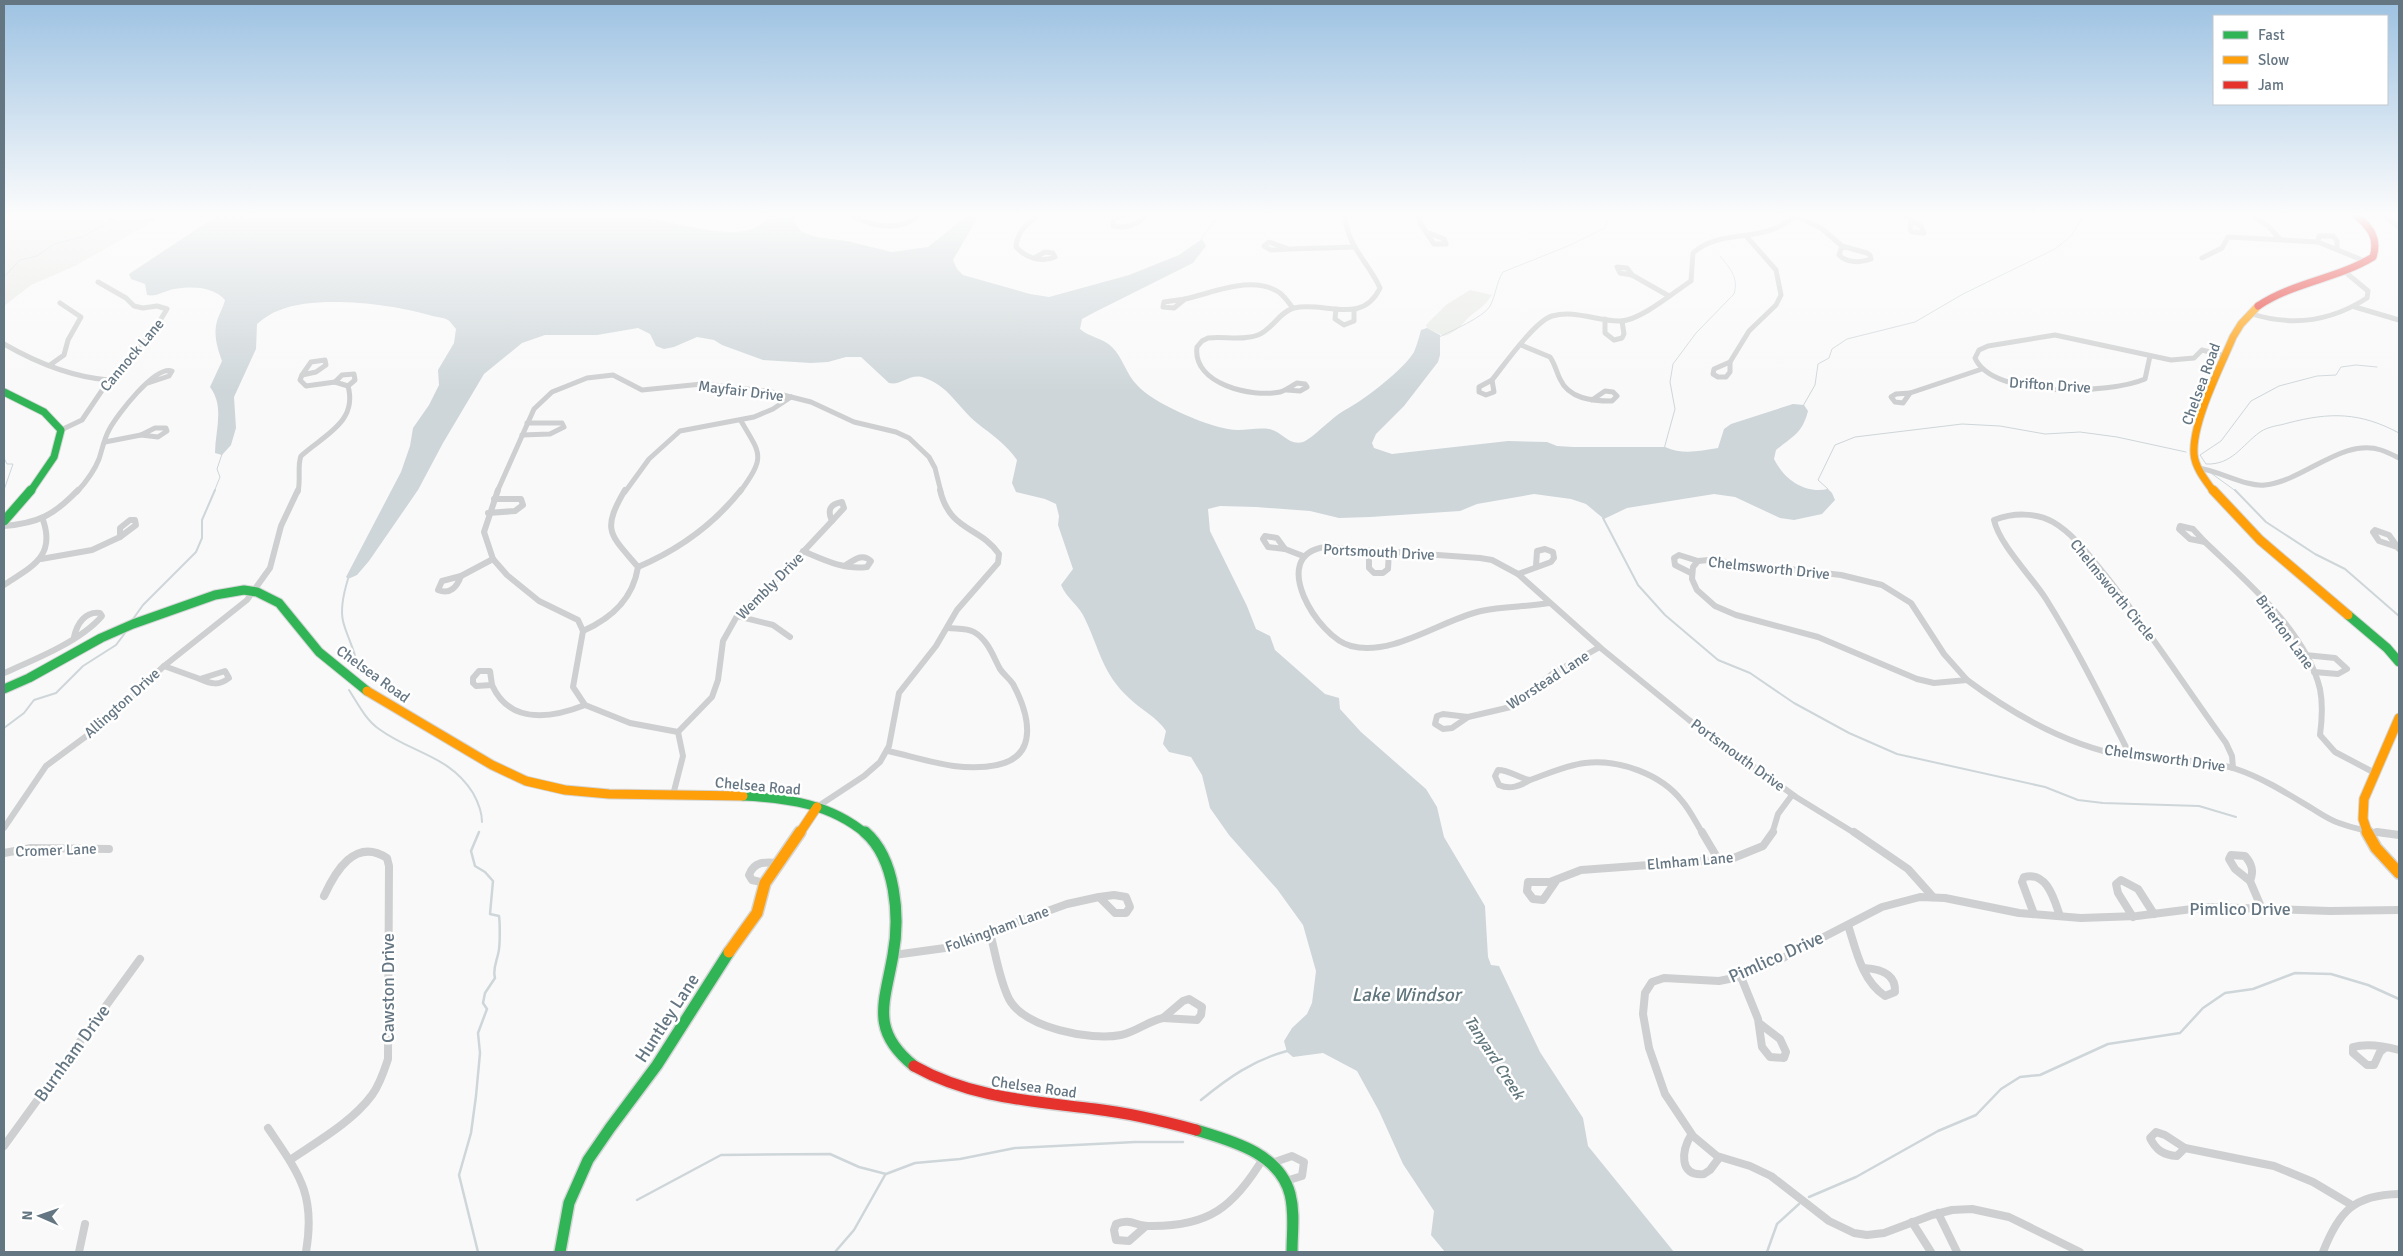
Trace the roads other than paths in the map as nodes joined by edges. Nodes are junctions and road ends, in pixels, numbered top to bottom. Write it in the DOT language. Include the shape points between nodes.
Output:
graph roads {
  1 [pos="1371,274"];
  2 [pos="1693,274"];
  3 [pos="1777,274"];
  4 [pos="2335,274"];
  5 [pos="2348,274"];
  6 [pos="1632,275"];
  7 [pos="98,282"];
  8 [pos="1669,296"];
  9 [pos="1185,299"];
  10 [pos="60,303"];
  11 [pos="2355,307"];
  12 [pos="1293,308"];
  13 [pos="1336,309"];
  14 [pos="1354,310"];
  15 [pos="2249,313"];
  16 [pos="1605,319"];
  17 [pos="2399,320"];
  18 [pos="1622,321"];
  19 [pos="4,344"];
  20 [pos="1521,345"];
  21 [pos="2150,356"];
  22 [pos="2226,356"];
  23 [pos="1730,362"];
  24 [pos="50,365"];
  25 [pos="1982,369"];
  26 [pos="302,375"];
  27 [pos="109,380"];
  28 [pos="1492,380"];
  29 [pos="335,382"];
  30 [pos="148,383"];
  31 [pos="348,386"];
  32 [pos="1287,390"];
  33 [pos="4,392"];
  34 [pos="1910,393"];
  35 [pos="791,398"];
  36 [pos="1592,400"];
  37 [pos="741,421"];
  38 [pos="527,423"];
  39 [pos="61,430"];
  40 [pos="141,435"];
  41 [pos="522,435"];
  42 [pos="105,442"];
  43 [pos="2399,458"];
  44 [pos="2198,468"];
  45 [pos="494,499"];
  46 [pos="488,513"];
  47 [pos="43,520"];
  48 [pos="4,521"];
  49 [pos="832,522"];
  50 [pos="4,526"];
  51 [pos="120,537"];
  52 [pos="2206,542"];
  53 [pos="1285,549"];
  54 [pos="1369,550"];
  55 [pos="1389,551"];
  56 [pos="803,552"];
  57 [pos="1303,556"];
  58 [pos="41,558"];
  59 [pos="492,559"];
  60 [pos="1698,561"];
  61 [pos="844,566"];
  62 [pos="1536,566"];
  63 [pos="638,567"];
  64 [pos="1691,573"];
  65 [pos="1518,574"];
  66 [pos="462,576"];
  67 [pos="4,585"];
  68 [pos="254,591"];
  69 [pos="1549,603"];
  70 [pos="737,616"];
  71 [pos="948,628"];
  72 [pos="583,631"];
  73 [pos="74,636"];
  74 [pos="790,637"];
  75 [pos="1598,648"];
  76 [pos="2305,655"];
  77 [pos="2399,662"];
  78 [pos="164,666"];
  79 [pos="4,672"];
  80 [pos="2314,672"];
  81 [pos="200,679"];
  82 [pos="1968,680"];
  83 [pos="492,686"];
  84 [pos="4,689"];
  85 [pos="585,705"];
  86 [pos="1468,717"];
  87 [pos="2399,718"];
  88 [pos="678,732"];
  89 [pos="888,751"];
  90 [pos="2131,757"];
  91 [pos="2233,768"];
  92 [pos="2373,772"];
  93 [pos="1530,780"];
  94 [pos="673,795"];
  95 [pos="1792,795"];
  96 [pos="817,807"];
  97 [pos="4,828"];
  98 [pos="2366,831"];
  99 [pos="2399,835"];
  100 [pos="109,849"];
  101 [pos="4,853"];
  102 [pos="1718,859"];
  103 [pos="778,863"];
  104 [pos="2399,872"];
  105 [pos="1556,880"];
  106 [pos="2250,881"];
  107 [pos="766,883"];
  108 [pos="324,896"];
  109 [pos="1099,897"];
  110 [pos="1933,897"];
  111 [pos="2262,909"];
  112 [pos="2399,910"];
  113 [pos="2034,914"];
  114 [pos="2154,914"];
  115 [pos="2060,916"];
  116 [pos="2133,917"];
  117 [pos="1848,925"];
  118 [pos="990,933"];
  119 [pos="894,955"];
  120 [pos="140,960"];
  121 [pos="1864,968"];
  122 [pos="1740,977"];
  123 [pos="1163,1018"];
  124 [pos="1759,1023"];
  125 [pos="2385,1048"];
  126 [pos="2399,1050"];
  127 [pos="268,1128"];
  128 [pos="1691,1135"];
  129 [pos="4,1146"];
  130 [pos="2185,1148"];
  131 [pos="1264,1157"];
  132 [pos="1719,1158"];
  133 [pos="290,1160"];
  134 [pos="1272,1163"];
  135 [pos="1286,1181"];
  136 [pos="2399,1194"];
  137 [pos="2350,1204"];
  138 [pos="1938,1213"];
  139 [pos="1912,1222"];
  140 [pos="85,1224"];
  141 [pos="1146,1226"];
  142 [pos="79,1252"];
  143 [pos="306,1252"];
  144 [pos="560,1252"];
  145 [pos="1292,1252"];
  146 [pos="1931,1252"];
  147 [pos="1958,1252"];
  148 [pos="2080,1252"];
  149 [pos="2323,1252"];
  1 -- 14 [label="street" via="1380,288 1378,295 1369,304"];
  2 -- 8 [label="street" via="1691,280"];
  3 -- 23 [label="street" via="1781,295 1776,305 1749,331"];
  4 -- 15 [label="street, Chelsea Road" via="2290,287"];
  5 -- 11 [label="street" via="2368,291 2367,298"];
  6 -- 8 [label="street"];
  7 -- 27 [label="street, Cannock Lane" via="134,306 167,309"];
  8 -- 18 [label="street" via="1643,313"];
  9 -- 12 [label="street" via="1238,287 1268,288 1280,293"];
  10 -- 24 [label="street" via="81,317 64,355"];
  11 -- 15 [label="street" via="2313,320 2290,323 2265,320"];
  11 -- 17 [label="street"];
  12 -- 13 [label="street"];
  12 -- 32 [label="street" via="1256,336 1210,338 1196,347 1202,370 1226,386 1252,392"];
  13 -- 14 [label="street"];
  13 -- 14 [label="street" via="1335,319 1344,325 1354,321"];
  15 -- 22 [label="street, Chelsea Road" via="2238,326"];
  16 -- 18 [label="street"];
  16 -- 18 [label="street" via="1605,333 1616,340 1624,334"];
  16 -- 20 [label="street" via="1575,314 1551,316"];
  19 -- 24 [label="street" via="22,355"];
  20 -- 28 [label="street"];
  20 -- 36 [label="street" via="1547,355 1555,364 1568,392"];
  21 -- 22 [label="street" via="2184,361 2194,358 2202,350"];
  21 -- 25 [label="street, Drifton Drive" via="2145,379 2123,388 2026,386 1998,380"];
  21 -- 25 [label="street" via="2063,336 2043,335 1979,350 1975,358"];
  22 -- 44 [label="street, Chelsea Road" via="2199,425 2194,456"];
  24 -- 27 [label="street" via="82,377"];
  25 -- 34 [label="street"];
  26 -- 29 [label="street" via="300,380 306,386"];
  27 -- 39 [label="street, Cannock Lane" via="82,420"];
  29 -- 31 [label="street"];
  29 -- 31 [label="street, Allington Drive" via="342,375 354,374 355,380"];
  30 -- 42 [label="street" via="118,418"];
  31 -- 68 [label="street, Allington Drive" via="352,404 346,417 301,456 298,491 281,526 270,568"];
  33 -- 39 [label="street" via="44,412"];
  35 -- 37 [label="street" via="767,413"];
  35 -- 38 [label="street, Mayfair Drive" via="702,384 642,390 620,377 605,375 567,384 552,392 534,409"];
  35 -- 71 [label="street, Mayfair Drive" via="811,402 854,422 884,428 909,438 929,457 935,468 942,498 951,516 993,545 999,554 998,563 966,599"];
  37 -- 63 [label="street" via="758,447 759,457 747,483 720,514 690,539"];
  37 -- 63 [label="street" via="677,432 624,491 611,516 610,525 612,535"];
  38 -- 41 [label="street, Mayfair Drive"];
  38 -- 41 [label="street" via="556,422 564,427 551,434"];
  39 -- 48 [label="street" via="57,456"];
  40 -- 42 [label="street"];
  41 -- 45 [label="street, Mayfair Drive"];
  42 -- 47 [label="street" via="93,472"];
  43 -- 44 [label="street" via="2380,449 2345,450 2309,471 2263,485"];
  44 -- 77 [label="street, Chelsea Road" via="2209,489 2222,503 2285,562 2388,648"];
  45 -- 46 [label="street, Mayfair Drive"];
  45 -- 46 [label="street" via="518,498 523,505 511,512"];
  46 -- 59 [label="street, Mayfair Drive" via="484,532"];
  47 -- 50 [label="street"];
  47 -- 58 [label="street" via="49,542"];
  49 -- 56 [label="street, Wembly Drive"];
  51 -- 58 [label="street" via="87,552"];
  52 -- 76 [label="street, Brierton Lane" via="2238,570"];
  53 -- 57 [label="street"];
  54 -- 55 [label="street, Portsmouth Drive"];
  54 -- 55 [label="street" via="1369,568 1374,573 1388,569"];
  54 -- 57 [label="street, Portsmouth Drive" via="1325,547 1313,549"];
  55 -- 65 [label="street, Portsmouth Drive" via="1492,560"];
  56 -- 61 [label="street"];
  56 -- 70 [label="street, Wembly Drive"];
  57 -- 69 [label="street, Portsmouth Drive" via="1298,568 1306,601 1335,639 1351,646 1382,647 1482,611"];
  58 -- 67 [label="street"];
  59 -- 66 [label="street"];
  59 -- 72 [label="street, Mayfair Drive" via="507,576 532,595 578,620"];
  60 -- 64 [label="street, Chelmsworth Drive"];
  60 -- 64 [label="street" via="1679,555 1674,558 1675,565"];
  60 -- 82 [label="street, Chelmsworth Drive" via="1841,575 1882,585 1911,603 1944,654"];
  62 -- 65 [label="street"];
  63 -- 72 [label="street" via="637,579 616,611 603,623"];
  64 -- 82 [label="street, Chelmsworth Drive" via="1695,588 1716,607 1806,633 1917,679 1934,683"];
  65 -- 69 [label="street, Portsmouth Drive"];
  68 -- 78 [label="street, Allington Drive"];
  68 -- 84 [label="street, Chelsea Road" via="228,591 137,622"];
  68 -- 94 [label="street, Chelsea Road" via="272,596 319,651 362,686 499,769 530,782 569,790"];
  69 -- 75 [label="street, Portsmouth Drive"];
  70 -- 74 [label="street" via="772,625"];
  70 -- 88 [label="street, Wembly Drive" via="723,641 718,680 712,696"];
  71 -- 89 [label="street, Mayfair Drive" via="899,693"];
  71 -- 89 [label="street" via="973,630 985,640 1023,706 1029,730 1027,745 1022,752 1001,764 980,768 936,763"];
  72 -- 85 [label="street" via="573,687"];
  73 -- 73 [label="street" via="100,620 100,613 85,616"];
  73 -- 79 [label="street" via="39,657"];
  75 -- 86 [label="street, Worstead Lane" via="1552,674 1515,706"];
  75 -- 95 [label="street, Portsmouth Drive"];
  76 -- 80 [label="street, Brierton Lane"];
  76 -- 80 [label="street" via="2333,656 2347,669 2338,674"];
  78 -- 81 [label="street"];
  78 -- 97 [label="street, Allington Drive" via="100,726 46,766"];
  80 -- 92 [label="street, Brierton Lane" via="2324,707 2320,735 2335,752"];
  82 -- 90 [label="street, Chelmsworth Drive" via="1994,700 2039,725 2095,748"];
  83 -- 85 [label="street" via="506,704 528,715 547,717"];
  85 -- 88 [label="street" via="630,723"];
  87 -- 92 [label="street"];
  88 -- 94 [label="street" via="685,755"];
  89 -- 96 [label="street, Mayfair Drive" via="872,772 828,796"];
  90 -- 91 [label="street, Chelmsworth Drive" via="2190,760"];
  90 -- 91 [label="street, Chelmsworth Circle" via="2076,648 2025,566 1994,528 1994,520 2011,515 2051,521 2083,549 2130,608 2226,744"];
  91 -- 98 [label="street, Chelmsworth Drive" via="2255,776 2338,823"];
  92 -- 98 [label="street" via="2362,803"];
  93 -- 102 [label="street" via="1584,763 1602,762 1638,770 1682,800"];
  94 -- 96 [label="street, Chelsea Road" via="765,798"];
  95 -- 102 [label="street, Elmham Lane" via="1785,801 1775,831 1762,848 1743,856"];
  95 -- 110 [label="street, Portsmouth Drive" via="1907,867"];
  96 -- 103 [label="street, Huntley Lane"];
  96 -- 119 [label="street, Chelsea Road" via="849,819 874,841 883,856 893,895"];
  98 -- 99 [label="street, Chelmsworth Drive"];
  98 -- 104 [label="street"];
  100 -- 101 [label="street, Cromer Lane" via="31,848"];
  102 -- 105 [label="street, Elmham Lane" via="1581,870"];
  103 -- 107 [label="street, Huntley Lane"];
  103 -- 107 [label="street" via="761,862 750,870 752,880"];
  106 -- 111 [label="street"];
  107 -- 144 [label="street, Huntley Lane" via="750,923 654,1069 595,1147 576,1180 566,1210"];
  108 -- 133 [label="street, Cawston Drive" via="336,870 347,859 362,853 380,854 387,858 388,1059 371,1096"];
  109 -- 118 [label="street, Folkingham Lane" via="1075,901"];
  110 -- 113 [label="street, Pimlico Drive"];
  110 -- 117 [label="street, Pimlico Drive" via="1900,901"];
  111 -- 112 [label="street, Pimlico Drive"];
  111 -- 114 [label="street, Pimlico Drive" via="2199,907"];
  113 -- 115 [label="street, Pimlico Drive"];
  113 -- 115 [label="street" via="2022,882 2030,875 2046,883"];
  114 -- 116 [label="street, Pimlico Drive"];
  114 -- 116 [label="street" via="2141,891 2133,883 2122,880 2116,884 2118,893"];
  115 -- 116 [label="street, Pimlico Drive"];
  117 -- 121 [label="street"];
  117 -- 122 [label="street, Pimlico Drive"];
  118 -- 119 [label="street, Folkingham Lane" via="954,946 914,955"];
  118 -- 123 [label="street" via="1005,988 1012,1004 1023,1016 1068,1032 1095,1036 1120,1035"];
  119 -- 131 [label="street, Chelsea Road" via="885,985 883,1020 889,1041 897,1052 924,1073 979,1093 1147,1117 1207,1132"];
  120 -- 129 [label="street, Burnham Drive"];
  122 -- 124 [label="street"];
  122 -- 128 [label="street, Pimlico Drive" via="1712,982 1689,978 1658,979 1650,983 1643,998 1652,1058 1671,1103"];
  124 -- 124 [label="street" via="1763,1050 1770,1058 1784,1058 1786,1052 1780,1039"];
  125 -- 126 [label="street"];
  127 -- 133 [label="street"];
  128 -- 132 [label="street, Pimlico Drive"];
  128 -- 132 [label="street" via="1682,1157 1690,1171 1709,1171"];
  130 -- 137 [label="street" via="2299,1174"];
  131 -- 134 [label="street, Chelsea Road"];
  131 -- 141 [label="street" via="1235,1196 1212,1216"];
  132 -- 139 [label="street, Pimlico Drive" via="1773,1177 1833,1222 1854,1232 1868,1235 1883,1233"];
  133 -- 143 [label="street" via="308,1201"];
  134 -- 135 [label="street, Chelsea Road"];
  134 -- 135 [label="street" via="1289,1155 1304,1162 1302,1176"];
  135 -- 145 [label="street, Chelsea Road" via="1292,1216"];
  136 -- 137 [label="street" via="2380,1193"];
  137 -- 149 [label="street" via="2329,1235"];
  138 -- 139 [label="street, Pimlico Drive"];
  138 -- 147 [label="street"];
  138 -- 148 [label="street, Pimlico Drive" via="1966,1208 1985,1209 2006,1215"];
  139 -- 146 [label="street"];
  140 -- 142 [label="street"];
}
